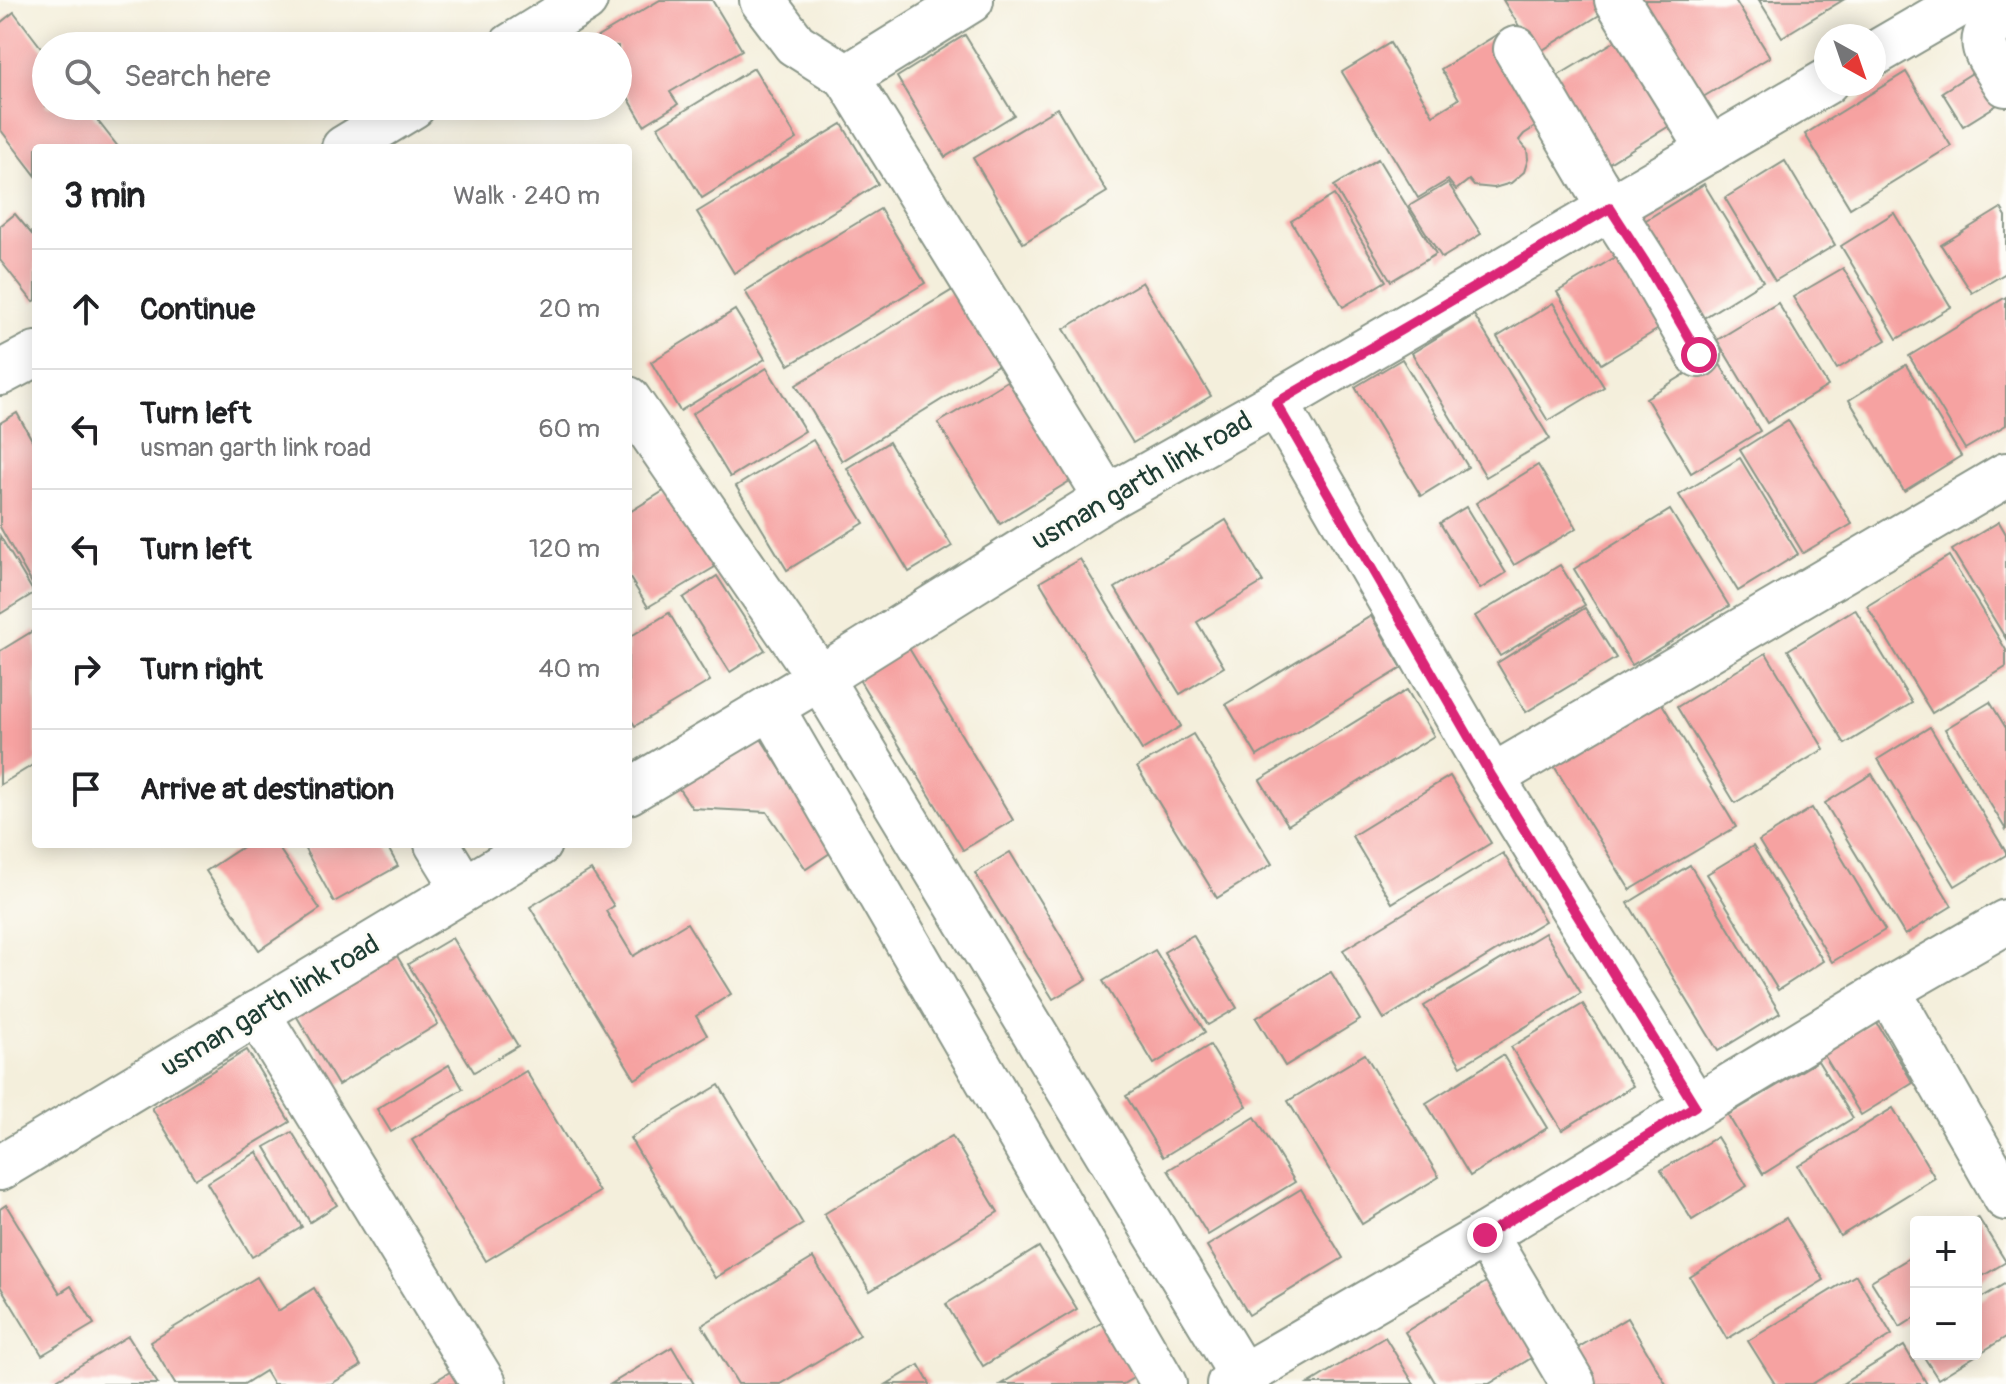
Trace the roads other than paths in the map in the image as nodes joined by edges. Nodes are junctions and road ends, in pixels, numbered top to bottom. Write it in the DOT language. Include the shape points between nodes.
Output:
graph roads {
  1 [pos="585,0"];
  2 [pos="762,0"];
  3 [pos="971,0"];
  4 [pos="1617,0"];
  5 [pos="1967,0"];
  6 [pos="2006,15"];
  7 [pos="534,32"];
  8 [pos="1886,47"];
  9 [pos="1516,49"];
  10 [pos="847,77"];
  11 [pos="2006,84"];
  12 [pos="1814,89"];
  13 [pos="390,120"];
  14 [pos="351,144"];
  15 [pos="1710,150"];
  16 [pos="1610,208"];
  17 [pos="1699,355"];
  18 [pos="32,356"];
  19 [pos="0,373"];
  20 [pos="1276,403"];
  21 [pos="632,405"];
  22 [pos="2006,475"];
  23 [pos="1107,498"];
  24 [pos="820,678"];
  25 [pos="771,707"];
  26 [pos="1492,777"];
  27 [pos="632,790"];
  28 [pos="439,848"];
  29 [pos="532,848"];
  30 [pos="464,888"];
  31 [pos="2006,922"];
  32 [pos="1888,990"];
  33 [pos="257,1013"];
  34 [pos="1695,1106"];
  35 [pos="0,1168"];
  36 [pos="2006,1198"];
  37 [pos="1485,1235"];
  38 [pos="1239,1381"];
  39 [pos="484,1384"];
  40 [pos="1164,1384"];
  41 [pos="1573,1384"];
  1 -- 7 [label="street"];
  2 -- 10 [label="street" via="795,44"];
  3 -- 10 [label="street"];
  4 -- 15 [label="street"];
  5 -- 8 [label="street"];
  6 -- 11 [label="street" via="1991,24 1984,46"];
  9 -- 16 [label="street"];
  10 -- 23 [label="street"];
  12 -- 15 [label="street, usman garth link road"];
  13 -- 14 [label="street"];
  15 -- 16 [label="street, usman garth link road"];
  16 -- 17 [label="street"];
  16 -- 20 [label="street, usman garth link road"];
  18 -- 19 [label="street"];
  20 -- 23 [label="street, usman garth link road"];
  20 -- 26 [label="street"];
  21 -- 24 [label="street"];
  22 -- 26 [label="street"];
  23 -- 24 [label="street, usman garth link road"];
  24 -- 25 [label="street, usman garth link road"];
  24 -- 38 [label="street"];
  25 -- 27 [label="street, usman garth link road"];
  25 -- 40 [label="street"];
  26 -- 34 [label="street"];
  28 -- 30 [label="street"];
  29 -- 30 [label="street, usman garth link road"];
  30 -- 33 [label="street, usman garth link road"];
  31 -- 32 [label="street"];
  32 -- 34 [label="street"];
  32 -- 36 [label="street"];
  33 -- 35 [label="street, usman garth link road"];
  33 -- 39 [label="street"];
  34 -- 37 [label="street"];
  37 -- 38 [label="street"];
  37 -- 41 [label="street"];
}
